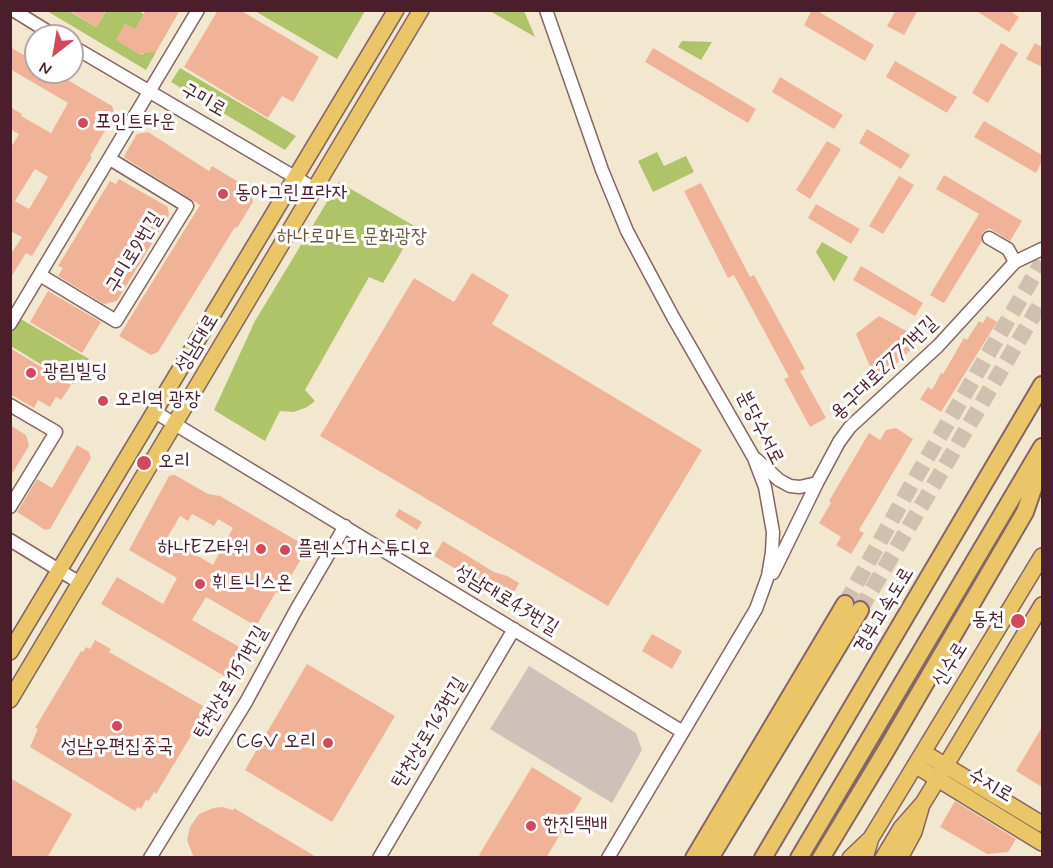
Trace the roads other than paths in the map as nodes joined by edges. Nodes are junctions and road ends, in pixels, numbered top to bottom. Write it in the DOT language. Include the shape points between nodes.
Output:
graph roads {
  1 [pos="13,10"];
  2 [pos="198,10"];
  3 [pos="396,10"];
  4 [pos="421,10"];
  5 [pos="546,10"];
  6 [pos="36,24"];
  7 [pos="84,53"];
  8 [pos="150,93"];
  9 [pos="110,159"];
  10 [pos="296,177"];
  11 [pos="315,189"];
  12 [pos="989,238"];
  13 [pos="1042,249"];
  14 [pos="1015,262"];
  15 [pos="40,275"];
  16 [pos="10,324"];
  17 [pos="1042,385"];
  18 [pos="10,405"];
  19 [pos="155,412"];
  20 [pos="175,424"];
  21 [pos="1042,447"];
  22 [pos="754,458"];
  23 [pos="1042,464"];
  24 [pos="817,483"];
  25 [pos="10,507"];
  26 [pos="345,526"];
  27 [pos="10,540"];
  28 [pos="1042,556"];
  29 [pos="60,570"];
  30 [pos="80,583"];
  31 [pos="1042,605"];
  32 [pos="756,609"];
  33 [pos="514,629"];
  34 [pos="10,652"];
  35 [pos="10,700"];
  36 [pos="682,732"];
  37 [pos="919,758"];
  38 [pos="942,772"];
  39 [pos="923,803"];
  40 [pos="1042,824"];
  41 [pos="870,838"];
  42 [pos="1042,843"];
  43 [pos="150,858"];
  44 [pos="379,858"];
  45 [pos="608,858"];
  46 [pos="694,858"];
  47 [pos="710,858"];
  48 [pos="763,858"];
  49 [pos="799,858"];
  50 [pos="821,858"];
  51 [pos="850,858"];
  52 [pos="865,858"];
  53 [pos="883,858"];
  54 [pos="900,858"];
  1 -- 6 [label="street"];
  2 -- 8 [label="street"];
  3 -- 10 [label="main road, 성남대로"];
  4 -- 11 [label="main road, 성남대로"];
  5 -- 22 [label="street, 분당수서로" via="627,231"];
  7 -- 8 [label="street, 구미로"];
  8 -- 9 [label="street"];
  8 -- 10 [label="street, 구미로"];
  9 -- 15 [label="street"];
  9 -- 15 [label="street, 구미로9번길" via="187,206 116,321"];
  10 -- 11 [label="street, 구미로"];
  10 -- 19 [label="main road, 성남대로"];
  11 -- 20 [label="main road, 성남대로"];
  12 -- 14 [label="street" via="1008,249"];
  13 -- 14 [label="street, 용구대로2771번길"];
  14 -- 24 [label="street, 용구대로2771번길" via="938,346 850,427"];
  15 -- 16 [label="street"];
  17 -- 48 [label="highway, 경부고속도로"];
  18 -- 25 [label="street" via="56,432"];
  19 -- 20 [label="street, 성남대로43번길"];
  19 -- 29 [label="main road, 성남대로"];
  20 -- 26 [label="street, 성남대로43번길"];
  20 -- 30 [label="main road, 성남대로"];
  21 -- 49 [label="highway"];
  22 -- 24 [label="street" via="790,486"];
  22 -- 32 [label="street, 분당수서로" via="765,487 772,532 768,576"];
  23 -- 50 [label="highway" via="1025,512"];
  24 -- 32 [label="street, 용구대로2771번길"];
  26 -- 33 [label="street, 성남대로43번길"];
  26 -- 43 [label="street, 탄천상로151번길" via="246,702"];
  27 -- 29 [label="street"];
  28 -- 37 [label="main road, 신수로"];
  29 -- 30 [label="street"];
  29 -- 34 [label="main road, 성남대로"];
  30 -- 35 [label="main road, 성남대로"];
  31 -- 38 [label="main road"];
  32 -- 36 [label="street, 분당수서로"];
  33 -- 36 [label="street, 성남대로43번길"];
  33 -- 44 [label="street, 탄천상로163번길"];
  36 -- 45 [label="street, 분당수서로"];
  37 -- 38 [label="main road, 수지로"];
  37 -- 41 [label="main road, 신수로"];
  38 -- 39 [label="main road"];
  38 -- 40 [label="main road, 수지로"];
  38 -- 42 [label="main road, 수지로"];
  39 -- 53 [label="main road" via="901,828"];
  39 -- 54 [label="main road"];
  41 -- 51 [label="main road"];
  41 -- 52 [label="main road"];
  46 -- 47 [label="highway" via="853,607"];
}
